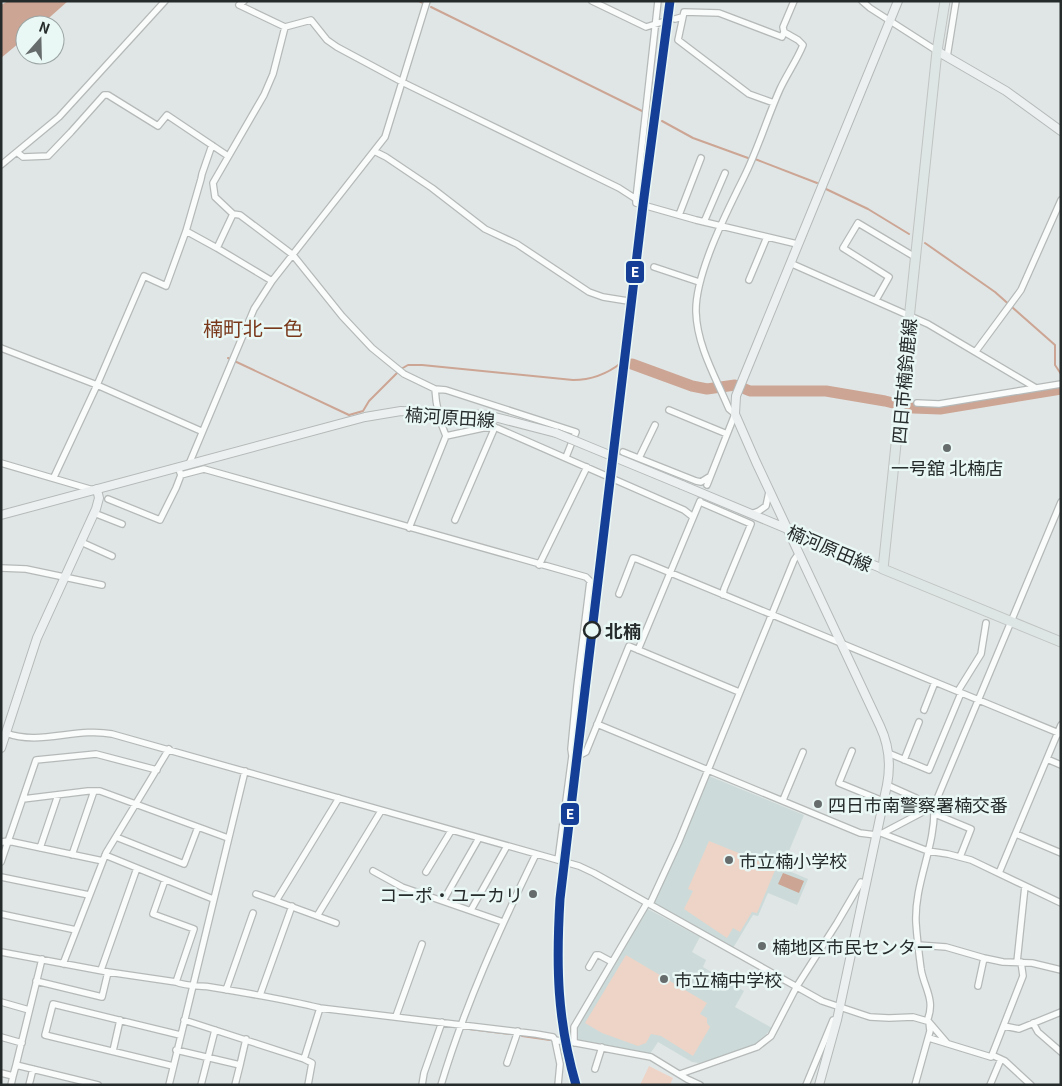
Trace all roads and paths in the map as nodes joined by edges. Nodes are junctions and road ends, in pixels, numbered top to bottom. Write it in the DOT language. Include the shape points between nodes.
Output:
graph roads {
  1 [pos="165,1"];
  2 [pos="244,1"];
  3 [pos="427,1"];
  4 [pos="592,1"];
  5 [pos="658,1"];
  6 [pos="794,1"];
  7 [pos="862,1"];
  8 [pos="898,1"];
  9 [pos="945,1"];
  10 [pos="956,1"];
  11 [pos="682,17"];
  12 [pos="675,19"];
  13 [pos="889,20"];
  14 [pos="659,23"];
  15 [pos="285,27"];
  16 [pos="784,32"];
  17 [pos="937,51"];
  18 [pos="946,57"];
  19 [pos="403,81"];
  20 [pos="774,104"];
  21 [pos="1061,131"];
  22 [pos="212,145"];
  23 [pos="18,152"];
  24 [pos="374,152"];
  25 [pos="228,156"];
  26 [pos="702,158"];
  27 [pos="1,165"];
  28 [pos="726,173"];
  29 [pos="202,180"];
  30 [pos="213,183"];
  31 [pos="636,199"];
  32 [pos="1061,200"];
  33 [pos="233,214"];
  34 [pos="679,215"];
  35 [pos="704,222"];
  36 [pos="721,226"];
  37 [pos="186,231"];
  38 [pos="767,237"];
  39 [pos="797,244"];
  40 [pos="217,248"];
  41 [pos="293,255"];
  42 [pos="915,257"];
  43 [pos="790,263"];
  44 [pos="654,267"];
  45 [pos="749,280"];
  46 [pos="272,281"];
  47 [pos="699,282"];
  48 [pos="876,300"];
  49 [pos="628,301"];
  50 [pos="909,316"];
  51 [pos="1,348"];
  52 [pos="976,351"];
  53 [pos="1061,384"];
  54 [pos="97,385"];
  55 [pos="1036,388"];
  56 [pos="435,389"];
  57 [pos="917,403"];
  58 [pos="669,410"];
  59 [pos="438,412"];
  60 [pos="736,414"];
  61 [pos="655,425"];
  62 [pos="495,427"];
  63 [pos="201,431"];
  64 [pos="727,434"];
  65 [pos="446,436"];
  66 [pos="623,452"];
  67 [pos="566,457"];
  68 [pos="638,458"];
  69 [pos="1,463"];
  70 [pos="189,464"];
  71 [pos="587,467"];
  72 [pos="179,471"];
  73 [pos="54,477"];
  74 [pos="710,477"];
  75 [pos="707,486"];
  76 [pos="95,489"];
  77 [pos="770,492"];
  78 [pos="108,498"];
  79 [pos="1061,502"];
  80 [pos="94,513"];
  81 [pos="750,514"];
  82 [pos="1,515"];
  83 [pos="693,517"];
  84 [pos="455,520"];
  85 [pos="122,524"];
  86 [pos="409,528"];
  87 [pos="787,528"];
  88 [pos="81,542"];
  89 [pos="799,553"];
  90 [pos="112,556"];
  91 [pos="539,564"];
  92 [pos="1,568"];
  93 [pos="883,569"];
  94 [pos="671,572"];
  95 [pos="65,578"];
  96 [pos="102,585"];
  97 [pos="619,594"];
  98 [pos="723,595"];
  99 [pos="771,614"];
  100 [pos="1011,621"];
  101 [pos="986,623"];
  102 [pos="1061,642"];
  103 [pos="841,643"];
  104 [pos="638,650"];
  105 [pos="936,682"];
  106 [pos="739,692"];
  107 [pos="959,692"];
  108 [pos="978,700"];
  109 [pos="924,710"];
  110 [pos="919,722"];
  111 [pos="597,724"];
  112 [pos="1061,725"];
  113 [pos="4,732"];
  114 [pos="1059,734"];
  115 [pos="2,745"];
  116 [pos="170,749"];
  117 [pos="852,751"];
  118 [pos="803,752"];
  119 [pos="888,753"];
  120 [pos="572,756"];
  121 [pos="1047,759"];
  122 [pos="904,760"];
  123 [pos="1061,765"];
  124 [pos="708,769"];
  125 [pos="157,770"];
  126 [pos="244,771"];
  127 [pos="887,785"];
  128 [pos="94,791"];
  129 [pos="58,795"];
  130 [pos="339,798"];
  131 [pos="916,798"];
  132 [pos="22,799"];
  133 [pos="783,800"];
  134 [pos="883,801"];
  135 [pos="136,804"];
  136 [pos="934,806"];
  137 [pos="381,811"];
  138 [pos="934,814"];
  139 [pos="198,827"];
  140 [pos="451,830"];
  141 [pos="879,833"];
  142 [pos="1016,834"];
  143 [pos="116,837"];
  144 [pos="228,838"];
  145 [pos="479,838"];
  146 [pos="5,842"];
  147 [pos="507,846"];
  148 [pos="40,848"];
  149 [pos="928,851"];
  150 [pos="1061,853"];
  151 [pos="72,854"];
  152 [pos="536,854"];
  153 [pos="960,857"];
  154 [pos="104,858"];
  155 [pos="558,860"];
  156 [pos="1,862"];
  157 [pos="137,868"];
  158 [pos="373,871"];
  159 [pos="426,872"];
  160 [pos="999,873"];
  161 [pos="1,877"];
  162 [pos="166,880"];
  163 [pos="866,884"];
  164 [pos="1025,886"];
  165 [pos="256,894"];
  166 [pos="90,895"];
  167 [pos="213,899"];
  168 [pos="276,901"];
  169 [pos="443,901"];
  170 [pos="648,903"];
  171 [pos="1061,903"];
  172 [pos="292,906"];
  173 [pos="471,910"];
  174 [pos="253,913"];
  175 [pos="1,914"];
  176 [pos="317,916"];
  177 [pos="503,922"];
  178 [pos="336,923"];
  179 [pos="76,930"];
  180 [pos="422,944"];
  181 [pos="918,945"];
  182 [pos="1,952"];
  183 [pos="984,958"];
  184 [pos="42,960"];
  185 [pos="612,962"];
  186 [pos="1019,962"];
  187 [pos="63,964"];
  188 [pos="589,966"];
  189 [pos="101,970"];
  190 [pos="1061,970"];
  191 [pos="108,972"];
  192 [pos="36,981"];
  193 [pos="176,982"];
  194 [pos="192,984"];
  195 [pos="797,986"];
  196 [pos="978,986"];
  197 [pos="226,990"];
  198 [pos="260,995"];
  199 [pos="1,1002"];
  200 [pos="320,1008"];
  201 [pos="839,1008"];
  202 [pos="29,1010"];
  203 [pos="1061,1012"];
  204 [pos="396,1016"];
  205 [pos="120,1020"];
  206 [pos="184,1020"];
  207 [pos="837,1020"];
  208 [pos="928,1021"];
  209 [pos="1033,1023"];
  210 [pos="441,1025"];
  211 [pos="1004,1026"];
  212 [pos="460,1028"];
  213 [pos="215,1030"];
  214 [pos="518,1032"];
  215 [pos="180,1035"];
  216 [pos="1,1037"];
  217 [pos="929,1038"];
  218 [pos="246,1039"];
  219 [pos="22,1043"];
  220 [pos="948,1045"];
  221 [pos="602,1048"];
  222 [pos="176,1050"];
  223 [pos="113,1051"];
  224 [pos="1061,1052"];
  225 [pos="992,1055"];
  226 [pos="208,1058"];
  227 [pos="304,1059"];
  228 [pos="1001,1059"];
  229 [pos="507,1063"];
  230 [pos="16,1065"];
  231 [pos="240,1065"];
  232 [pos="173,1066"];
  233 [pos="595,1068"];
  234 [pos="33,1069"];
  235 [pos="1,1073"];
  236 [pos="680,1074"];
  237 [pos="13,1076"];
  238 [pos="11,1085"];
  239 [pos="29,1085"];
  240 [pos="98,1085"];
  241 [pos="169,1085"];
  242 [pos="202,1085"];
  243 [pos="235,1085"];
  244 [pos="308,1085"];
  245 [pos="422,1085"];
  246 [pos="441,1085"];
  247 [pos="558,1085"];
  248 [pos="700,1085"];
  249 [pos="806,1085"];
  250 [pos="819,1085"];
  251 [pos="916,1085"];
  252 [pos="990,1085"];
  253 [pos="1031,1085"];
  1 -- 23 [label="street" via="59,117"];
  2 -- 15 [label="street" via="240,5"];
  3 -- 19 [label="street"];
  4 -- 14 [label="street" via="646,27"];
  5 -- 14 [label="street"];
  6 -- 16 [label="street"];
  7 -- 13 [label="street"];
  8 -- 13 [label="street"];
  9 -- 17 [label="main road, 四日市楠鈴鹿線"];
  10 -- 18 [label="street"];
  11 -- 12 [label="street"];
  11 -- 16 [label="street" via="684,12 719,13 782,37"];
  11 -- 20 [label="street" via="678,40 749,94"];
  13 -- 17 [label="street"];
  13 -- 39 [label="street"];
  14 -- 31 [label="street"];
  15 -- 19 [label="street" via="311,20 337,47"];
  15 -- 25 [label="street" via="264,96"];
  16 -- 20 [label="street" via="803,45"];
  17 -- 18 [label="street"];
  17 -- 42 [label="main road, 四日市楠鈴鹿線"];
  18 -- 21 [label="street" via="1006,91"];
  19 -- 24 [label="street" via="385,137"];
  19 -- 31 [label="street" via="555,155"];
  20 -- 36 [label="street"];
  22 -- 23 [label="street" via="167,116 158,126 108,94 48,156 23,157"];
  22 -- 25 [label="street"];
  22 -- 29 [label="street"];
  23 -- 27 [label="street"];
  24 -- 41 [label="street"];
  24 -- 49 [label="street" via="398,165 485,229 517,244 589,292"];
  25 -- 30 [label="street"];
  26 -- 34 [label="street"];
  28 -- 35 [label="street"];
  29 -- 30 [label="street"];
  29 -- 37 [label="street"];
  30 -- 33 [label="street" via="215,196"];
  31 -- 34 [label="street" via="636,203"];
  32 -- 52 [label="street" via="1021,290"];
  33 -- 40 [label="street"];
  33 -- 41 [label="street" via="240,215"];
  34 -- 35 [label="street"];
  35 -- 36 [label="street"];
  36 -- 38 [label="street"];
  36 -- 47 [label="street"];
  37 -- 40 [label="street"];
  37 -- 54 [label="street" via="166,286 144,276"];
  38 -- 39 [label="street"];
  38 -- 45 [label="street"];
  39 -- 43 [label="street"];
  40 -- 46 [label="street"];
  41 -- 46 [label="street"];
  41 -- 56 [label="street" via="372,348 399,370"];
  42 -- 48 [label="street" via="858,223 843,248 889,277"];
  42 -- 50 [label="main road, 四日市楠鈴鹿線"];
  43 -- 48 [label="street"];
  43 -- 60 [label="street" via="739,387"];
  44 -- 47 [label="street"];
  46 -- 63 [label="street" via="254,309"];
  47 -- 60 [label="street" via="697,324 718,384 729,408"];
  48 -- 50 [label="street"];
  50 -- 52 [label="street"];
  50 -- 93 [label="main road, 四日市楠鈴鹿線"];
  51 -- 54 [label="street"];
  52 -- 55 [label="street"];
  53 -- 55 [label="street"];
  54 -- 63 [label="street"];
  54 -- 73 [label="street"];
  55 -- 57 [label="street" via="939,404"];
  56 -- 59 [label="street"];
  56 -- 67 [label="street" via="576,432"];
  58 -- 64 [label="street"];
  59 -- 65 [label="street"];
  59 -- 70 [label="street, 楠河原田線" via="401,411 365,417"];
  59 -- 81 [label="street, 楠河原田線, bridge" via="487,414 556,433"];
  60 -- 64 [label="street"];
  60 -- 77 [label="street"];
  61 -- 68 [label="street"];
  62 -- 65 [label="street"];
  62 -- 67 [label="street"];
  62 -- 84 [label="street"];
  63 -- 70 [label="street"];
  64 -- 74 [label="street"];
  65 -- 86 [label="street"];
  66 -- 68 [label="street"];
  67 -- 71 [label="street"];
  68 -- 74 [label="street" via="696,481"];
  69 -- 73 [label="street"];
  70 -- 72 [label="street, 楠河原田線"];
  71 -- 83 [label="street"];
  71 -- 91 [label="street"];
  72 -- 76 [label="street, 楠河原田線"];
  72 -- 78 [label="street" via="176,488 160,520"];
  72 -- 86 [label="street" via="204,469"];
  73 -- 76 [label="street"];
  74 -- 75 [label="street"];
  76 -- 80 [label="street" via="99,498"];
  76 -- 82 [label="street, 楠河原田線"];
  77 -- 81 [label="street" via="766,506"];
  77 -- 87 [label="street"];
  79 -- 100 [label="street"];
  80 -- 85 [label="street"];
  80 -- 88 [label="street"];
  81 -- 87 [label="street, 楠河原田線"];
  83 -- 94 [label="street"];
  83 -- 98 [label="street" via="700,501 751,524"];
  86 -- 91 [label="street"];
  87 -- 89 [label="street"];
  87 -- 93 [label="street, 楠河原田線"];
  88 -- 90 [label="street"];
  88 -- 95 [label="street"];
  89 -- 99 [label="street"];
  89 -- 103 [label="street"];
  91 -- 120 [label="street" via="590,581"];
  92 -- 95 [label="street" via="26,569"];
  93 -- 100 [label="main road"];
  94 -- 97 [label="street" via="633,558"];
  94 -- 98 [label="street"];
  94 -- 104 [label="street"];
  95 -- 96 [label="street"];
  95 -- 113 [label="street" via="37,638"];
  98 -- 99 [label="street"];
  99 -- 103 [label="street"];
  99 -- 106 [label="street"];
  100 -- 102 [label="main road"];
  100 -- 108 [label="street"];
  101 -- 107 [label="street" via="981,654"];
  103 -- 105 [label="street"];
  103 -- 119 [label="street" via="885,736"];
  104 -- 106 [label="street"];
  104 -- 111 [label="street" via="629,646"];
  105 -- 107 [label="street"];
  105 -- 109 [label="street"];
  106 -- 124 [label="street"];
  107 -- 108 [label="street"];
  107 -- 122 [label="street" via="929,770"];
  108 -- 114 [label="street"];
  108 -- 136 [label="street"];
  110 -- 122 [label="street"];
  111 -- 120 [label="street" via="586,752"];
  111 -- 124 [label="street"];
  112 -- 114 [label="street"];
  113 -- 115 [label="street"];
  113 -- 116 [label="street" via="17,737 36,737 105,732"];
  114 -- 121 [label="street"];
  116 -- 125 [label="street"];
  116 -- 126 [label="street"];
  117 -- 134 [label="street" via="839,783"];
  118 -- 133 [label="street"];
  119 -- 122 [label="street"];
  119 -- 127 [label="street"];
  120 -- 155 [label="street"];
  121 -- 123 [label="street"];
  121 -- 142 [label="street"];
  124 -- 133 [label="street"];
  124 -- 170 [label="street"];
  125 -- 132 [label="street" via="96,754 36,760"];
  125 -- 135 [label="street"];
  126 -- 130 [label="street"];
  126 -- 144 [label="street"];
  127 -- 131 [label="street"];
  127 -- 134 [label="street"];
  128 -- 129 [label="street"];
  128 -- 135 [label="street"];
  128 -- 151 [label="street"];
  129 -- 132 [label="street"];
  129 -- 148 [label="street"];
  130 -- 137 [label="street"];
  130 -- 168 [label="street"];
  132 -- 146 [label="street"];
  133 -- 141 [label="street" via="860,832"];
  134 -- 141 [label="street"];
  135 -- 139 [label="street"];
  135 -- 143 [label="street"];
  136 -- 138 [label="street"];
  136 -- 141 [label="street"];
  137 -- 140 [label="street"];
  137 -- 176 [label="street"];
  138 -- 149 [label="street"];
  138 -- 153 [label="street" via="971,830"];
  139 -- 143 [label="street" via="184,864"];
  139 -- 144 [label="street"];
  140 -- 145 [label="street"];
  140 -- 159 [label="street"];
  141 -- 149 [label="street"];
  141 -- 163 [label="street"];
  142 -- 150 [label="street"];
  142 -- 160 [label="street"];
  143 -- 154 [label="street"];
  144 -- 167 [label="street"];
  145 -- 147 [label="street"];
  145 -- 169 [label="street"];
  146 -- 148 [label="street"];
  146 -- 156 [label="street"];
  147 -- 152 [label="street"];
  147 -- 173 [label="street"];
  148 -- 151 [label="street"];
  149 -- 153 [label="street"];
  149 -- 181 [label="street" via="916,906"];
  151 -- 154 [label="street"];
  152 -- 155 [label="street"];
  152 -- 177 [label="street"];
  153 -- 160 [label="street"];
  154 -- 157 [label="street"];
  154 -- 166 [label="street"];
  155 -- 170 [label="street" via="588,870"];
  157 -- 162 [label="street"];
  157 -- 189 [label="street"];
  158 -- 169 [label="street" via="402,887"];
  160 -- 164 [label="street"];
  161 -- 166 [label="street"];
  162 -- 167 [label="street"];
  162 -- 193 [label="street" via="153,914 194,929"];
  163 -- 195 [label="street" via="860,882"];
  163 -- 201 [label="street"];
  164 -- 171 [label="street"];
  164 -- 186 [label="street"];
  165 -- 168 [label="street"];
  166 -- 179 [label="street"];
  167 -- 194 [label="street"];
  168 -- 172 [label="street"];
  169 -- 173 [label="street"];
  170 -- 185 [label="street"];
  170 -- 195 [label="street"];
  172 -- 176 [label="street"];
  172 -- 198 [label="street"];
  173 -- 177 [label="street"];
  174 -- 197 [label="street"];
  175 -- 179 [label="street"];
  176 -- 178 [label="street"];
  177 -- 212 [label="street"];
  179 -- 187 [label="street"];
  180 -- 204 [label="street"];
  181 -- 183 [label="street" via="946,946"];
  181 -- 208 [label="street" via="923,977 930,995"];
  182 -- 184 [label="street"];
  183 -- 186 [label="street"];
  183 -- 196 [label="street"];
  184 -- 187 [label="street"];
  184 -- 192 [label="street"];
  185 -- 188 [label="street" via="596,955"];
  185 -- 221 [label="street" via="574,1027 572,1042"];
  186 -- 190 [label="street"];
  186 -- 211 [label="street" via="1023,976"];
  187 -- 189 [label="street"];
  189 -- 191 [label="street"];
  191 -- 192 [label="street" via="102,997"];
  191 -- 193 [label="street"];
  192 -- 202 [label="street"];
  193 -- 194 [label="street"];
  194 -- 197 [label="street"];
  194 -- 206 [label="street"];
  195 -- 201 [label="street" via="822,1002"];
  195 -- 236 [label="street" via="771,1036 757,1047"];
  197 -- 198 [label="street"];
  198 -- 200 [label="street"];
  199 -- 202 [label="street"];
  200 -- 204 [label="street"];
  200 -- 227 [label="street"];
  201 -- 207 [label="street"];
  201 -- 208 [label="street" via="870,1017 913,1017"];
  202 -- 219 [label="street"];
  203 -- 209 [label="street"];
  204 -- 210 [label="street"];
  205 -- 215 [label="street"];
  205 -- 223 [label="street"];
  205 -- 223 [label="street" via="53,1004 45,1035"];
  206 -- 213 [label="street"];
  206 -- 215 [label="street"];
  207 -- 249 [label="street" via="833,1020"];
  207 -- 250 [label="street"];
  208 -- 217 [label="street"];
  208 -- 220 [label="street"];
  209 -- 211 [label="street" via="1017,1029"];
  209 -- 224 [label="street" via="1038,1032"];
  210 -- 212 [label="street"];
  210 -- 245 [label="street"];
  211 -- 225 [label="street"];
  212 -- 214 [label="street"];
  212 -- 246 [label="street"];
  213 -- 218 [label="street"];
  213 -- 226 [label="street"];
  214 -- 229 [label="street"];
  214 -- 247 [label="street" via="558,1040"];
  215 -- 222 [label="street"];
  216 -- 219 [label="street"];
  217 -- 220 [label="street"];
  217 -- 251 [label="street"];
  218 -- 227 [label="street"];
  218 -- 231 [label="street"];
  219 -- 230 [label="street"];
  220 -- 225 [label="street"];
  221 -- 233 [label="street"];
  221 -- 236 [label="street" via="651,1057"];
  222 -- 226 [label="street"];
  222 -- 232 [label="street"];
  223 -- 232 [label="street"];
  225 -- 228 [label="street"];
  226 -- 231 [label="street"];
  226 -- 242 [label="street"];
  227 -- 244 [label="street" via="312,1063"];
  228 -- 252 [label="street"];
  228 -- 253 [label="street"];
  230 -- 234 [label="street"];
  230 -- 237 [label="street"];
  231 -- 243 [label="street"];
  232 -- 241 [label="street"];
  234 -- 239 [label="street"];
  234 -- 240 [label="street"];
  235 -- 237 [label="street"];
  236 -- 248 [label="street"];
  237 -- 238 [label="street"];
}
